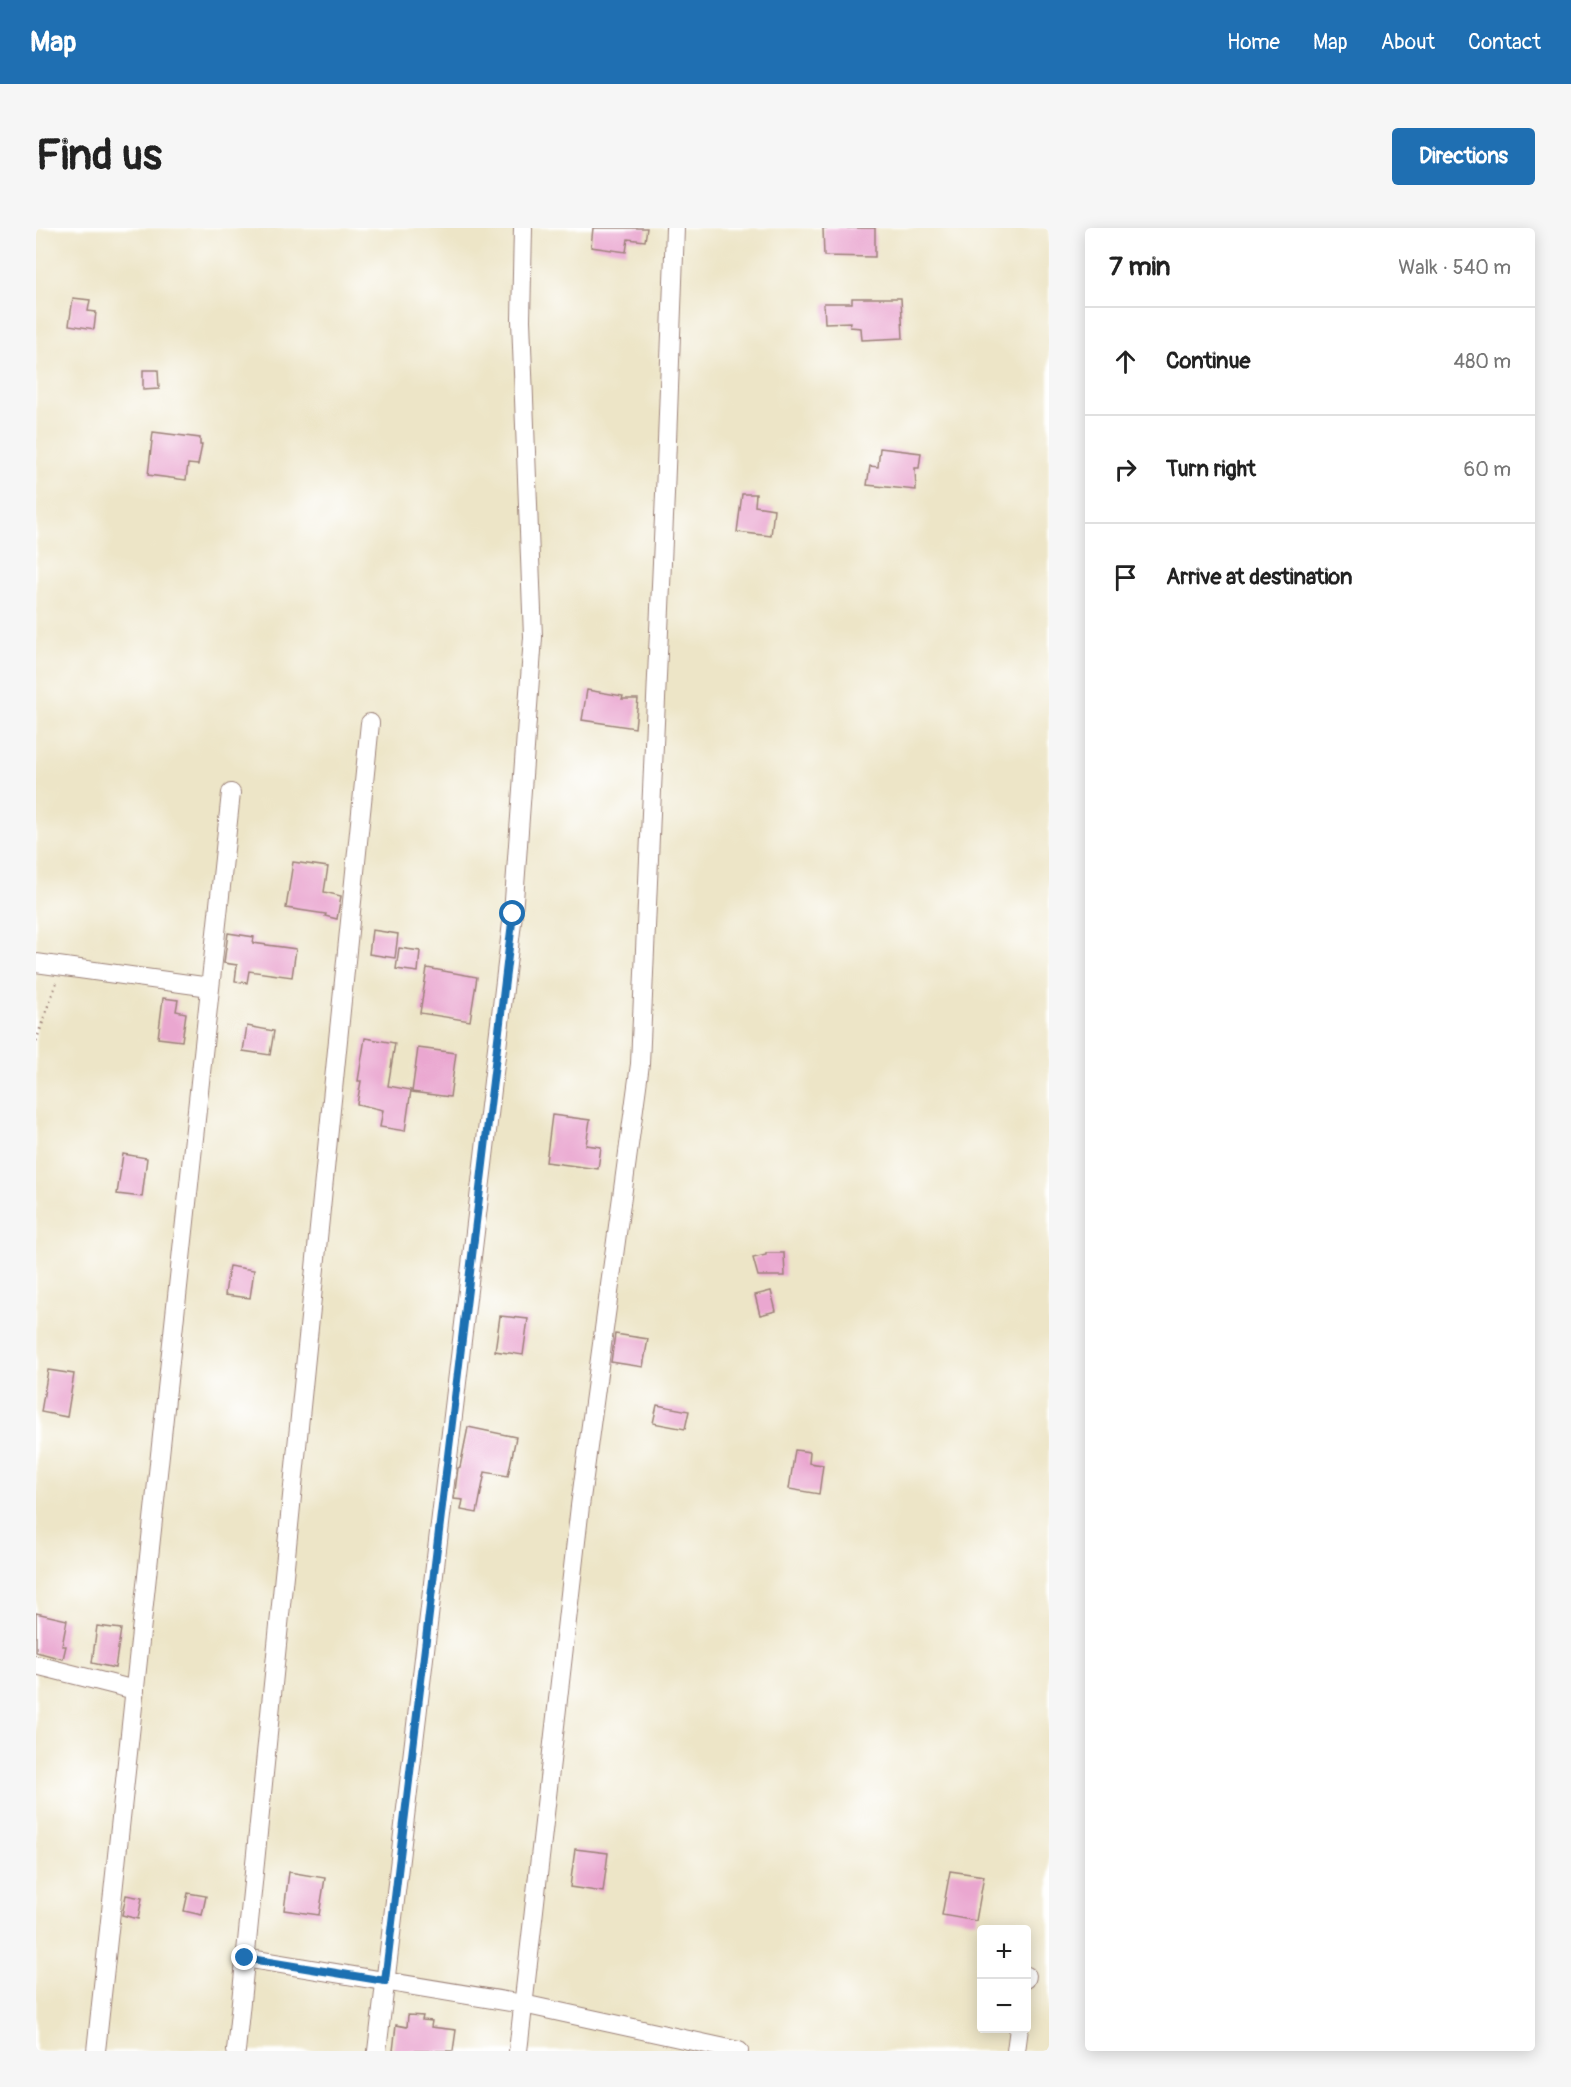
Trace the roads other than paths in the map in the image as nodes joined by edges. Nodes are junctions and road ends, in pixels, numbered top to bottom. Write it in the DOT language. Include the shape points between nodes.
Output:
graph roads {
  1 [pos="523,228"];
  2 [pos="675,228"];
  3 [pos="370,723"];
  4 [pos="231,793"];
  5 [pos="36,963"];
  6 [pos="210,987"];
  7 [pos="36,1665"];
  8 [pos="135,1690"];
  9 [pos="245,1958"];
  10 [pos="385,1981"];
  11 [pos="523,2004"];
  12 [pos="1018,2033"];
  13 [pos="667,2043"];
  14 [pos="96,2051"];
  15 [pos="236,2051"];
  16 [pos="377,2051"];
  17 [pos="518,2051"];
  18 [pos="739,2051"];
  19 [pos="1016,2051"];
  1 -- 10 [label="street" via="521,320 533,637 513,914"];
  2 -- 11 [label="street" via="640,1064 580,1506"];
  3 -- 9 [label="street"];
  4 -- 6 [label="street"];
  5 -- 6 [label="street"];
  6 -- 8 [label="street"];
  7 -- 8 [label="street"];
  8 -- 14 [label="street"];
  9 -- 10 [label="street"];
  9 -- 15 [label="street"];
  10 -- 11 [label="street"];
  10 -- 16 [label="street"];
  11 -- 13 [label="street"];
  11 -- 17 [label="street"];
  12 -- 19 [label="street"];
  13 -- 18 [label="street"];
}
